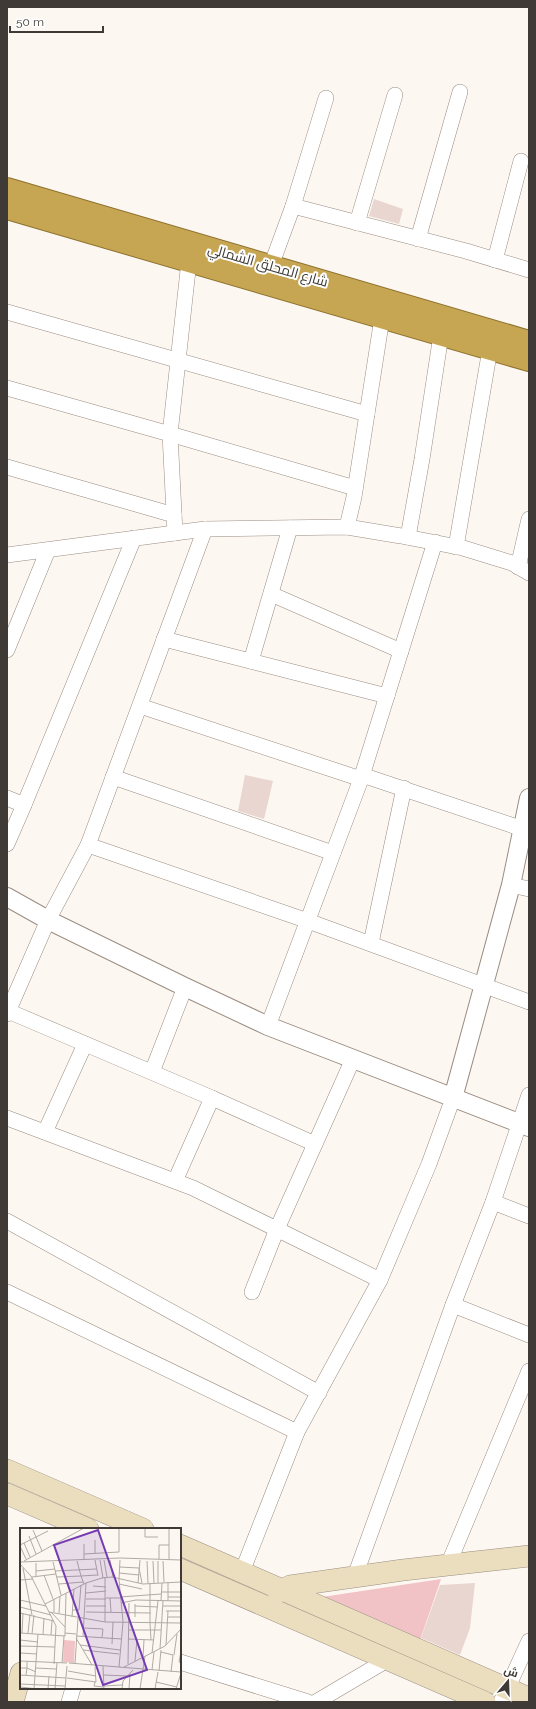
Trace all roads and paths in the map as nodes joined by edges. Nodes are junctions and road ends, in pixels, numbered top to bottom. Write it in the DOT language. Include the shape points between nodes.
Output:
graph roads {
  1 [pos="460,92"];
  2 [pos="395,95"];
  3 [pos="326,98"];
  4 [pos="522,161"];
  5 [pos="7,189"];
  6 [pos="293,206"];
  7 [pos="7,208"];
  8 [pos="357,223"];
  9 [pos="418,239"];
  10 [pos="495,260"];
  11 [pos="189,261"];
  12 [pos="271,266"];
  13 [pos="529,270"];
  14 [pos="7,312"];
  15 [pos="382,318"];
  16 [pos="441,335"];
  17 [pos="529,342"];
  18 [pos="490,349"];
  19 [pos="529,360"];
  20 [pos="178,361"];
  21 [pos="7,388"];
  22 [pos="367,414"];
  23 [pos="170,434"];
  24 [pos="7,467"];
  25 [pos="355,488"];
  26 [pos="174,515"];
  27 [pos="529,519"];
  28 [pos="347,527"];
  29 [pos="290,528"];
  30 [pos="205,529"];
  31 [pos="175,533"];
  32 [pos="408,537"];
  33 [pos="134,538"];
  34 [pos="435,542"];
  35 [pos="456,547"];
  36 [pos="48,550"];
  37 [pos="7,555"];
  38 [pos="524,570"];
  39 [pos="271,594"];
  40 [pos="164,639"];
  41 [pos="7,650"];
  42 [pos="401,651"];
  43 [pos="251,661"];
  44 [pos="387,696"];
  45 [pos="140,706"];
  46 [pos="113,777"];
  47 [pos="362,777"];
  48 [pos="404,788"];
  49 [pos="7,798"];
  50 [pos="24,805"];
  51 [pos="528,806"];
  52 [pos="523,829"];
  53 [pos="7,844"];
  54 [pos="88,845"];
  55 [pos="333,853"];
  56 [pos="511,884"];
  57 [pos="529,889"];
  58 [pos="7,897"];
  59 [pos="48,920"];
  60 [pos="308,921"];
  61 [pos="371,944"];
  62 [pos="484,985"];
  63 [pos="185,987"];
  64 [pos="529,1002"];
  65 [pos="8,1013"];
  66 [pos="268,1026"];
  67 [pos="85,1044"];
  68 [pos="353,1059"];
  69 [pos="152,1072"];
  70 [pos="529,1095"];
  71 [pos="212,1098"];
  72 [pos="453,1098"];
  73 [pos="7,1118"];
  74 [pos="524,1125"];
  75 [pos="46,1132"];
  76 [pos="315,1144"];
  77 [pos="175,1181"];
  78 [pos="493,1202"];
  79 [pos="529,1216"];
  80 [pos="7,1221"];
  81 [pos="277,1229"];
  82 [pos="380,1280"];
  83 [pos="7,1292"];
  84 [pos="252,1292"];
  85 [pos="453,1305"];
  86 [pos="529,1335"];
  87 [pos="529,1371"];
  88 [pos="319,1393"];
  89 [pos="297,1432"];
  90 [pos="7,1470"];
  91 [pos="7,1494"];
  92 [pos="76,1500"];
  93 [pos="68,1525"];
  94 [pos="83,1528"];
  95 [pos="142,1528"];
  96 [pos="181,1545"];
  97 [pos="529,1556"];
  98 [pos="448,1565"];
  99 [pos="181,1569"];
  100 [pos="242,1572"];
  101 [pos="355,1576"];
  102 [pos="283,1590"];
  103 [pos="258,1603"];
  104 [pos="529,1641"];
  105 [pos="387,1660"];
  106 [pos="181,1662"];
  107 [pos="20,1678"];
  108 [pos="73,1689"];
  109 [pos="504,1695"];
  110 [pos="335,1696"];
  111 [pos="529,1698"];
  112 [pos="13,1702"];
  113 [pos="69,1702"];
  114 [pos="308,1702"];
  115 [pos="316,1702"];
  116 [pos="484,1702"];
  1 -- 9 [label="street"];
  2 -- 8 [label="street"];
  3 -- 6 [label="street"];
  4 -- 10 [label="street"];
  5 -- 12 [label="highway, شارع المحلق الشمالي"];
  6 -- 8 [label="street"];
  6 -- 12 [label="street"];
  7 -- 11 [label="highway, شارع المحلق الشمالي"];
  8 -- 9 [label="street"];
  9 -- 10 [label="street"];
  10 -- 13 [label="street"];
  11 -- 15 [label="highway, شارع المحلق الشمالي"];
  11 -- 20 [label="street"];
  12 -- 17 [label="highway, شارع المحلق الشمالي"];
  14 -- 20 [label="street"];
  15 -- 16 [label="highway, شارع المحلق الشمالي"];
  15 -- 22 [label="street"];
  16 -- 18 [label="highway, شارع المحلق الشمالي"];
  16 -- 32 [label="street"];
  18 -- 19 [label="highway, شارع المحلق الشمالي"];
  18 -- 35 [label="street"];
  20 -- 22 [label="street"];
  20 -- 23 [label="street"];
  21 -- 23 [label="street"];
  22 -- 25 [label="street"];
  23 -- 25 [label="street"];
  23 -- 26 [label="street"];
  24 -- 26 [label="street"];
  25 -- 28 [label="street"];
  26 -- 31 [label="street"];
  27 -- 38 [label="street"];
  28 -- 29 [label="street"];
  28 -- 32 [label="street"];
  29 -- 30 [label="street"];
  29 -- 39 [label="street"];
  30 -- 31 [label="street"];
  30 -- 40 [label="street"];
  31 -- 33 [label="street"];
  32 -- 34 [label="street"];
  33 -- 36 [label="street"];
  33 -- 50 [label="street"];
  34 -- 35 [label="street"];
  34 -- 42 [label="street"];
  35 -- 38 [label="street" via="512,563"];
  36 -- 37 [label="street"];
  36 -- 41 [label="street"];
  39 -- 42 [label="street"];
  39 -- 43 [label="street"];
  40 -- 43 [label="street"];
  40 -- 45 [label="street"];
  42 -- 44 [label="street"];
  43 -- 44 [label="street"];
  44 -- 47 [label="street"];
  45 -- 46 [label="street"];
  45 -- 47 [label="street"];
  46 -- 54 [label="street"];
  46 -- 55 [label="street"];
  47 -- 48 [label="street"];
  47 -- 55 [label="street"];
  48 -- 52 [label="street"];
  48 -- 61 [label="street"];
  49 -- 50 [label="street"];
  50 -- 53 [label="street"];
  51 -- 52 [label="street"];
  52 -- 56 [label="street"];
  54 -- 59 [label="street"];
  54 -- 60 [label="street"];
  55 -- 60 [label="street"];
  56 -- 57 [label="street"];
  56 -- 62 [label="street"];
  58 -- 59 [label="street"];
  59 -- 63 [label="street"];
  59 -- 65 [label="street"];
  60 -- 61 [label="street"];
  60 -- 66 [label="street"];
  61 -- 62 [label="street"];
  62 -- 64 [label="street"];
  62 -- 72 [label="street"];
  63 -- 66 [label="street"];
  63 -- 69 [label="street"];
  65 -- 67 [label="street"];
  66 -- 68 [label="street"];
  67 -- 69 [label="street"];
  67 -- 75 [label="street"];
  68 -- 72 [label="street"];
  68 -- 76 [label="street"];
  69 -- 71 [label="street"];
  70 -- 74 [label="street"];
  71 -- 76 [label="street"];
  71 -- 77 [label="street"];
  72 -- 74 [label="street"];
  72 -- 82 [label="street" via="429,1164"];
  73 -- 75 [label="street"];
  74 -- 78 [label="street"];
  75 -- 77 [label="street"];
  76 -- 81 [label="street"];
  77 -- 81 [label="street"];
  78 -- 79 [label="street"];
  78 -- 85 [label="street"];
  80 -- 88 [label="street"];
  81 -- 82 [label="street"];
  81 -- 84 [label="street"];
  82 -- 88 [label="street"];
  83 -- 89 [label="street"];
  85 -- 86 [label="street"];
  85 -- 101 [label="street"];
  87 -- 98 [label="street"];
  88 -- 89 [label="street"];
  89 -- 100 [label="street"];
  90 -- 92 [label="main road"];
  91 -- 93 [label="main road"];
  92 -- 93 [label="main road"];
  92 -- 95 [label="main road"];
  93 -- 94 [label="main road"];
  96 -- 100 [label="main road"];
  97 -- 98 [label="main road"];
  98 -- 101 [label="main road"];
  99 -- 103 [label="main road"];
  100 -- 102 [label="main road"];
  101 -- 102 [label="main road" via="290,1586"];
  102 -- 103 [label="main road"];
  102 -- 109 [label="main road"];
  103 -- 105 [label="main road"];
  104 -- 109 [label="street"];
  105 -- 110 [label="street"];
  105 -- 116 [label="main road"];
  106 -- 114 [label="street"];
  107 -- 112 [label="main road"];
  108 -- 113 [label="street"];
  109 -- 111 [label="main road"];
  110 -- 115 [label="street"];
}
